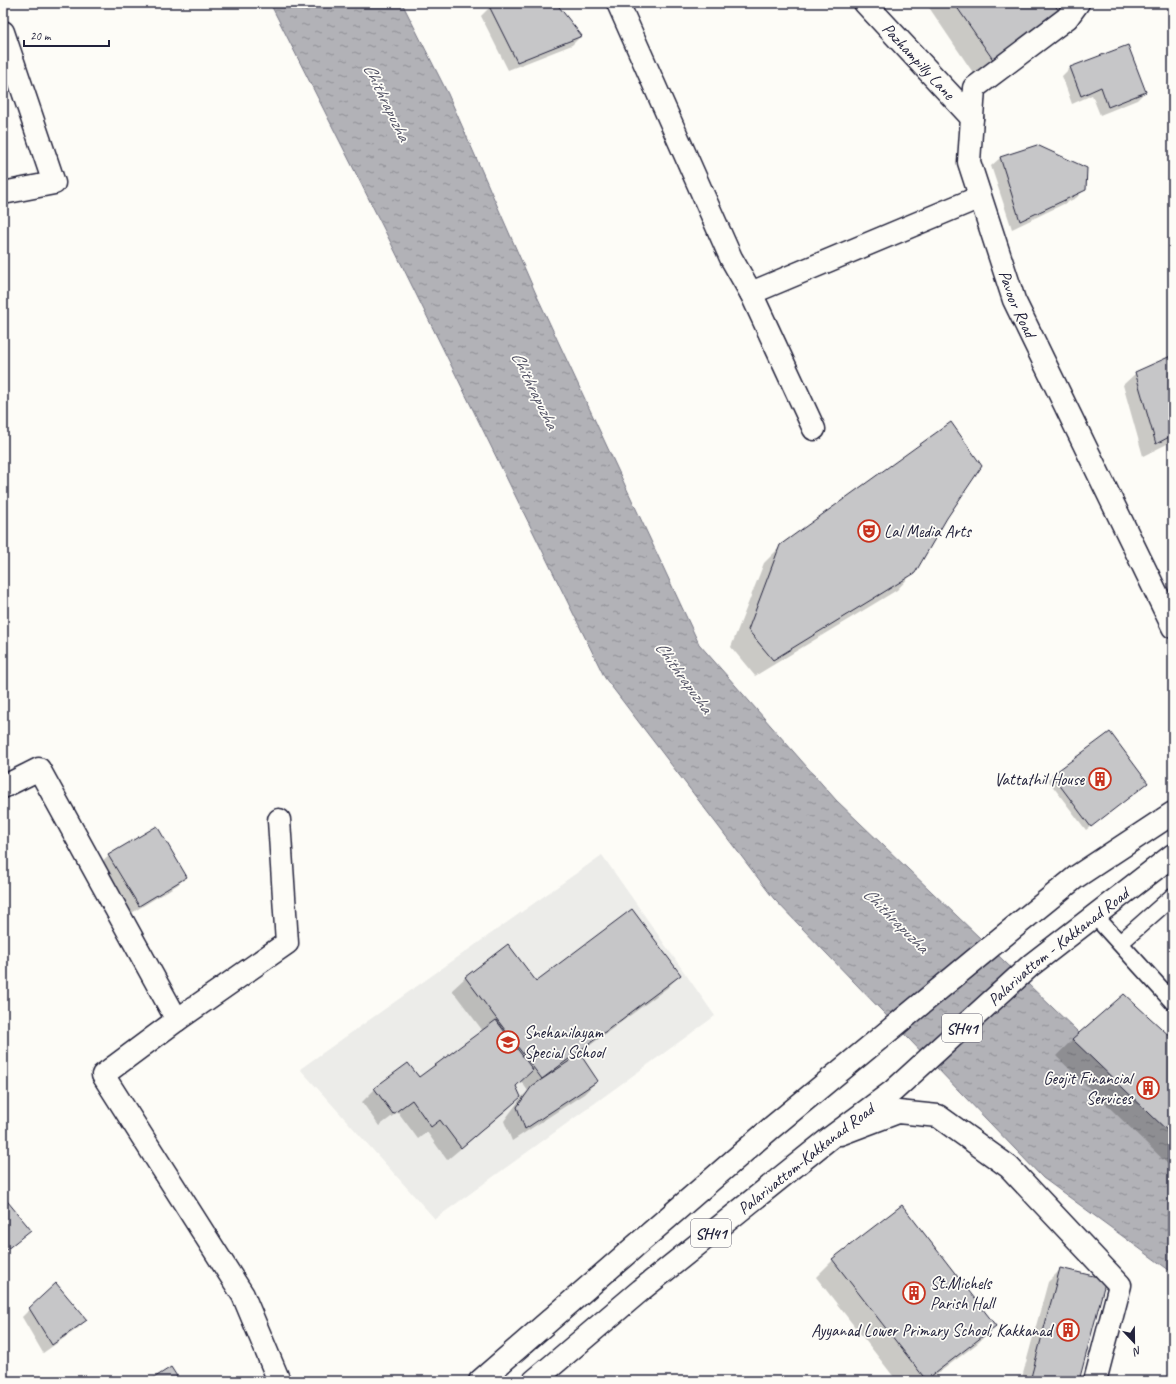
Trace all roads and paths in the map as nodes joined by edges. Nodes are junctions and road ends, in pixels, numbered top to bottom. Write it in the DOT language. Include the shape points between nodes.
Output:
graph roads {
  1 [pos="618,3"];
  2 [pos="864,3"];
  3 [pos="1078,3"];
  4 [pos="3,32"];
  5 [pos="972,118"];
  6 [pos="3,193"];
  7 [pos="980,197"];
  8 [pos="752,294"];
  9 [pos="814,429"];
  10 [pos="1173,627"];
  11 [pos="3,787"];
  12 [pos="1173,813"];
  13 [pos="279,820"];
  14 [pos="1173,855"];
  15 [pos="1173,896"];
  16 [pos="1095,916"];
  17 [pos="1120,943"];
  18 [pos="1173,1002"];
  19 [pos="177,1020"];
  20 [pos="893,1091"];
  21 [pos="830,1138"];
  22 [pos="279,1381"];
  23 [pos="480,1381"];
  24 [pos="534,1381"];
  25 [pos="1095,1381"];
  1 -- 8 [label="street" via="731,258"];
  2 -- 5 [label="street, Pazhampilly Lane"];
  3 -- 5 [label="street, Pavoor Road" via="1067,18 974,88"];
  4 -- 6 [label="street" via="54,183"];
  5 -- 7 [label="street, Pavoor Road" via="969,162"];
  7 -- 8 [label="street"];
  7 -- 10 [label="street, Pavoor Road" via="1014,300"];
  8 -- 9 [label="street"];
  11 -- 19 [label="street" via="39,770"];
  12 -- 23 [label="street" via="1076,877 1001,938 770,1129"];
  13 -- 19 [label="street" via="287,943"];
  14 -- 16 [label="street, Palarivattom - Kakkanad Road / SH41"];
  15 -- 17 [label="lane"];
  16 -- 17 [label="lane"];
  16 -- 20 [label="street, Palarivattom - Kakkanad Road / SH41" via="1031,965"];
  17 -- 18 [label="lane"];
  19 -- 22 [label="street" via="103,1075 243,1294"];
  20 -- 21 [label="street, Palarivattom-Kakkanad Road / SH41"];
  21 -- 24 [label="street, Palarivattom-Kakkanad Road / SH41" via="641,1290"];
  21 -- 25 [label="street" via="898,1112 938,1116 1008,1167 1120,1285"];
}
